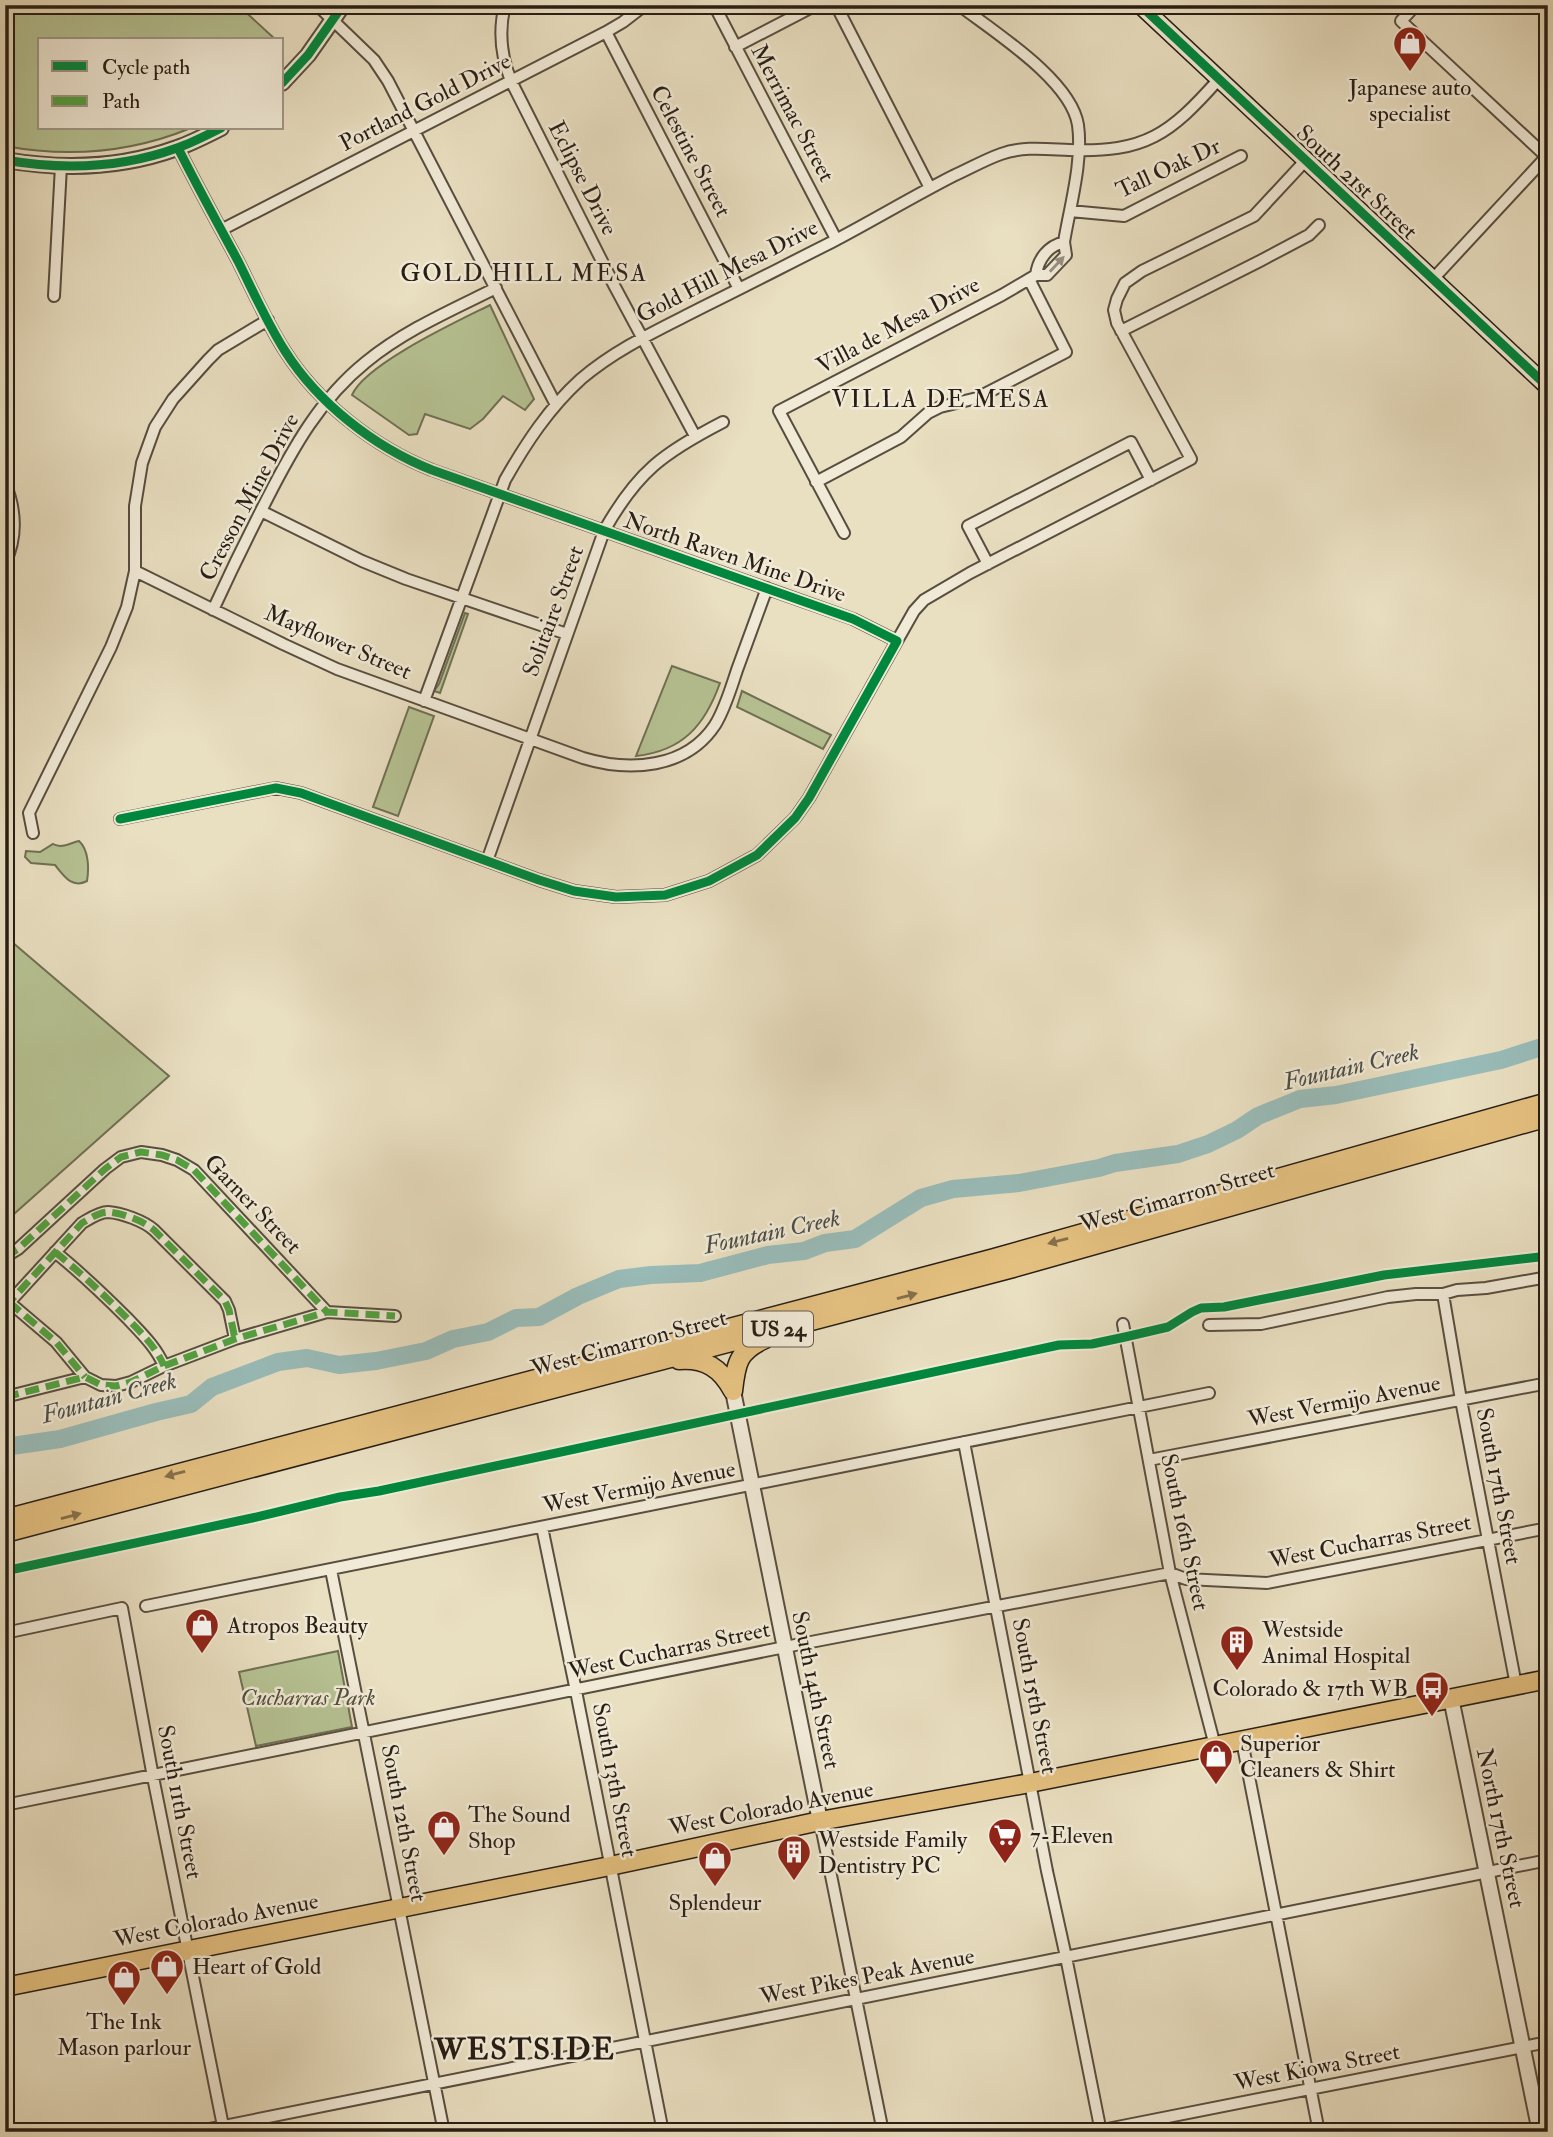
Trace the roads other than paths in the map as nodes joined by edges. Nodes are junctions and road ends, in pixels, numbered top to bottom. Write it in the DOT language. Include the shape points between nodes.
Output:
graph roads {
  1 [pos="317,5"];
  2 [pos="343,5"];
  3 [pos="505,5"];
  4 [pos="645,5"];
  5 [pos="714,5"];
  6 [pos="816,5"];
  7 [pos="836,5"];
  8 [pos="959,5"];
  9 [pos="1140,5"];
  10 [pos="1416,5"];
  11 [pos="334,21"];
  12 [pos="606,32"];
  13 [pos="735,47"];
  14 [pos="1219,79"];
  15 [pos="284,81"];
  16 [pos="511,81"];
  17 [pos="217,130"];
  18 [pos="415,132"];
  19 [pos="178,148"];
  20 [pos="1078,150"];
  21 [pos="1241,156"];
  22 [pos="1547,157"];
  23 [pos="5,160"];
  24 [pos="1306,160"];
  25 [pos="61,166"];
  26 [pos="930,188"];
  27 [pos="1070,211"];
  28 [pos="1319,225"];
  29 [pos="221,230"];
  30 [pos="836,240"];
  31 [pos="1032,277"];
  32 [pos="1432,280"];
  33 [pos="496,288"];
  34 [pos="740,289"];
  35 [pos="54,296"];
  36 [pos="268,320"];
  37 [pos="1121,331"];
  38 [pos="642,338"];
  39 [pos="1548,387"];
  40 [pos="327,401"];
  41 [pos="556,405"];
  42 [pos="723,422"];
  43 [pos="695,436"];
  44 [pos="1151,480"];
  45 [pos="816,482"];
  46 [pos="5,483"];
  47 [pos="499,494"];
  48 [pos="261,511"];
  49 [pos="604,531"];
  50 [pos="844,533"];
  51 [pos="5,563"];
  52 [pos="988,564"];
  53 [pos="135,571"];
  54 [pos="766,589"];
  55 [pos="461,598"];
  56 [pos="213,610"];
  57 [pos="567,634"];
  58 [pos="897,641"];
  59 [pos="424,701"];
  60 [pos="531,738"];
  61 [pos="120,819"];
  62 [pos="33,832"];
  63 [pos="487,861"];
  64 [pos="1548,1102"];
  65 [pos="1548,1117"];
  66 [pos="55,1252"];
  67 [pos="5,1257"];
  68 [pos="1548,1277"];
  69 [pos="1443,1294"];
  70 [pos="7,1304"];
  71 [pos="327,1312"];
  72 [pos="395,1316"];
  73 [pos="824,1317"];
  74 [pos="1123,1324"];
  75 [pos="1209,1325"];
  76 [pos="234,1339"];
  77 [pos="164,1366"];
  78 [pos="627,1369"];
  79 [pos="85,1377"];
  80 [pos="1548,1383"];
  81 [pos="733,1391"];
  82 [pos="1209,1393"];
  83 [pos="5,1397"];
  84 [pos="1461,1401"];
  85 [pos="1139,1407"];
  86 [pos="964,1442"];
  87 [pos="1149,1460"];
  88 [pos="751,1486"];
  89 [pos="5,1518"];
  90 [pos="542,1527"];
  91 [pos="1548,1528"];
  92 [pos="5,1533"];
  93 [pos="1487,1541"];
  94 [pos="331,1570"];
  95 [pos="1170,1573"];
  96 [pos="146,1606"];
  97 [pos="997,1606"];
  98 [pos="5,1633"];
  99 [pos="785,1647"];
  100 [pos="1548,1679"];
  101 [pos="1517,1685"];
  102 [pos="576,1691"];
  103 [pos="1451,1698"];
  104 [pos="364,1732"];
  105 [pos="1242,1741"];
  106 [pos="1215,1746"];
  107 [pos="153,1777"];
  108 [pos="1030,1783"];
  109 [pos="5,1805"];
  110 [pos="820,1821"];
  111 [pos="1548,1860"];
  112 [pos="610,1866"];
  113 [pos="1487,1872"];
  114 [pos="399,1908"];
  115 [pos="1276,1914"];
  116 [pos="187,1951"];
  117 [pos="1066,1957"];
  118 [pos="5,1987"];
  119 [pos="856,1999"];
  120 [pos="645,2042"];
  121 [pos="1548,2042"];
  122 [pos="1523,2047"];
  123 [pos="435,2084"];
  124 [pos="1311,2089"];
  125 [pos="224,2129"];
  126 [pos="1099,2131"];
  127 [pos="194,2132"];
  128 [pos="444,2132"];
  129 [pos="663,2132"];
  130 [pos="883,2132"];
  131 [pos="1319,2132"];
  132 [pos="1539,2132"];
  1 -- 11 [label="street"];
  2 -- 11 [label="street"];
  3 -- 16 [label="street, Eclipse Drive" via="501,47"];
  4 -- 12 [label="street, Portland Gold Drive"];
  5 -- 13 [label="street, Merrimac Street"];
  6 -- 13 [label="street"];
  7 -- 26 [label="street"];
  8 -- 20 [label="street" via="1058,84 1076,116"];
  9 -- 14 [label="main road, South 21st Street"];
  10 -- 22 [label="street" via="1401,21"];
  11 -- 15 [label="street"];
  11 -- 18 [label="street" via="374,61"];
  12 -- 16 [label="street, Portland Gold Drive"];
  12 -- 34 [label="street, Celestine Street"];
  13 -- 30 [label="street, Merrimac Street"];
  14 -- 20 [label="street, Gold Hill Mesa Drive" via="1185,116 1150,140 1122,148"];
  14 -- 24 [label="main road, South 21st Street"];
  16 -- 18 [label="street, Portland Gold Drive"];
  16 -- 38 [label="street, Eclipse Drive"];
  17 -- 19 [label="street"];
  18 -- 29 [label="street, Portland Gold Drive"];
  18 -- 33 [label="street"];
  19 -- 25 [label="street" via="135,160"];
  19 -- 29 [label="street, North Raven Mine Drive"];
  20 -- 26 [label="street, Gold Hill Mesa Drive" via="1029,148 1004,153"];
  20 -- 27 [label="street, Villa de Mesa Drive"];
  21 -- 27 [label="street, Tall Oak Dr" via="1124,216"];
  22 -- 32 [label="street"];
  23 -- 25 [label="street"];
  24 -- 32 [label="main road, South 21st Street"];
  24 -- 37 [label="street" via="1254,216 1125,283 1114,310"];
  25 -- 35 [label="street"];
  26 -- 30 [label="street, Gold Hill Mesa Drive"];
  27 -- 31 [label="street, Villa de Mesa Drive" via="1066,255 1047,275"];
  28 -- 37 [label="street" via="1261,261"];
  29 -- 36 [label="street, North Raven Mine Drive"];
  30 -- 34 [label="street, Gold Hill Mesa Drive"];
  31 -- 45 [label="street" via="1066,352 977,398 928,413 901,437"];
  31 -- 45 [label="street, Villa de Mesa Drive" via="779,411"];
  32 -- 39 [label="main road, South 21st Street"];
  33 -- 40 [label="street, Cresson Mine Drive" via="389,345"];
  33 -- 41 [label="street"];
  34 -- 38 [label="street, Gold Hill Mesa Drive"];
  36 -- 40 [label="street, North Raven Mine Drive" via="284,350"];
  36 -- 53 [label="street" via="218,350 173,399 155,427 142,463 135,506"];
  37 -- 44 [label="street" via="1191,459"];
  38 -- 41 [label="street, Gold Hill Mesa Drive" via="590,373"];
  38 -- 43 [label="street, Eclipse Drive"];
  40 -- 47 [label="street, North Raven Mine Drive" via="403,457"];
  40 -- 48 [label="street, Cresson Mine Drive" via="304,430"];
  41 -- 47 [label="street, Gold Hill Mesa Drive" via="520,453"];
  42 -- 43 [label="street, Solitaire Street"];
  43 -- 49 [label="street, Solitaire Street" via="649,469"];
  44 -- 52 [label="street"];
  44 -- 52 [label="street" via="1131,442 968,526"];
  45 -- 50 [label="street"];
  46 -- 51 [label="street" via="15,531"];
  47 -- 49 [label="street, North Raven Mine Drive"];
  47 -- 55 [label="street, Gold Hill Mesa Drive"];
  48 -- 55 [label="street" via="362,561"];
  48 -- 56 [label="street, Cresson Mine Drive"];
  49 -- 54 [label="street, North Raven Mine Drive"];
  49 -- 57 [label="street, Solitaire Street"];
  52 -- 58 [label="street" via="924,600"];
  53 -- 56 [label="street, Mayflower Street"];
  53 -- 62 [label="street" via="111,647 29,813"];
  54 -- 58 [label="street, North Raven Mine Drive" via="853,619"];
  54 -- 60 [label="street, Mayflower Street" via="717,722 695,746 669,760 629,767 598,762"];
  55 -- 57 [label="street"];
  55 -- 59 [label="street, Gold Hill Mesa Drive"];
  56 -- 59 [label="street, Mayflower Street" via="337,669"];
  57 -- 60 [label="street, Solitaire Street"];
  58 -- 63 [label="street" via="795,818 757,855 709,881 665,895 616,897 574,891"];
  59 -- 60 [label="street, Mayflower Street"];
  60 -- 63 [label="street, Solitaire Street"];
  61 -- 63 [label="street" via="276,788 302,793"];
  64 -- 89 [label="main road, West Cimarron Street / US 24, one-way" via="978,1262"];
  73 -- 65 [label="main road, West Cimarron Street / US 24, one-way"];
  66 -- 70 [label="street"];
  66 -- 76 [label="street" via="82,1223 98,1214 145,1222 225,1301"];
  66 -- 77 [label="street" via="147,1339"];
  67 -- 71 [label="street, Garner Street" via="121,1157 141,1152 162,1155 194,1170"];
  68 -- 69 [label="street"];
  69 -- 75 [label="street" via="1388,1297 1261,1324"];
  69 -- 84 [label="street, South 17th Street"];
  70 -- 79 [label="street" via="56,1342"];
  71 -- 72 [label="street"];
  71 -- 76 [label="street"];
  73 -- 78 [label="main road, West Cimarron Street / US 24"];
  73 -- 81 [label="main road" via="749,1347 738,1360"];
  74 -- 85 [label="street, South 16th Street"];
  76 -- 77 [label="street"];
  77 -- 79 [label="street" via="116,1386"];
  78 -- 81 [label="main road" via="701,1361 719,1371"];
  92 -- 78 [label="main road, West Cimarron Street / US 24, one-way"];
  79 -- 83 [label="street"];
  80 -- 84 [label="street, West Vermijo Avenue"];
  81 -- 88 [label="street, South 14th Street"];
  82 -- 85 [label="street, West Vermijo Avenue"];
  84 -- 87 [label="street, West Vermijo Avenue"];
  84 -- 93 [label="street, South 17th Street"];
  85 -- 86 [label="street, West Vermijo Avenue"];
  85 -- 87 [label="street, South 16th Street"];
  86 -- 88 [label="street, West Vermijo Avenue"];
  86 -- 97 [label="street, South 15th Street"];
  87 -- 95 [label="street, South 16th Street"];
  88 -- 90 [label="street, West Vermijo Avenue"];
  88 -- 99 [label="street, South 14th Street"];
  90 -- 94 [label="street, West Vermijo Avenue"];
  90 -- 102 [label="street, South 13th Street"];
  91 -- 93 [label="street, West Cucharras Street"];
  93 -- 95 [label="street, West Cucharras Street" via="1267,1583 1186,1579"];
  93 -- 101 [label="street, South 17th Street"];
  94 -- 96 [label="street, West Vermijo Avenue"];
  94 -- 104 [label="street, South 12th Street"];
  95 -- 97 [label="street, West Cucharras Street"];
  95 -- 106 [label="street, South 16th Street"];
  97 -- 99 [label="street, West Cucharras Street"];
  97 -- 108 [label="street, South 15th Street"];
  98 -- 107 [label="street, South 11th Street" via="122,1608"];
  99 -- 102 [label="street, West Cucharras Street"];
  99 -- 110 [label="street, South 14th Street"];
  100 -- 101 [label="main road, West Colorado Avenue"];
  101 -- 103 [label="main road, West Colorado Avenue"];
  102 -- 104 [label="street, West Cucharras Street"];
  102 -- 112 [label="street, South 13th Street"];
  103 -- 105 [label="main road, West Colorado Avenue"];
  103 -- 113 [label="street, North 17th Street"];
  104 -- 107 [label="street, West Cucharras Street"];
  104 -- 114 [label="street, South 12th Street"];
  105 -- 106 [label="main road, West Colorado Avenue"];
  105 -- 115 [label="street"];
  106 -- 108 [label="main road, West Colorado Avenue"];
  107 -- 109 [label="street, West Cucharras Street"];
  107 -- 116 [label="street, South 11th Street"];
  108 -- 110 [label="main road, West Colorado Avenue"];
  108 -- 117 [label="street, South 15th Street"];
  110 -- 112 [label="main road, West Colorado Avenue"];
  110 -- 119 [label="street, South 14th Street"];
  111 -- 113 [label="street, West Pikes Peak Avenue"];
  112 -- 114 [label="main road, West Colorado Avenue"];
  112 -- 120 [label="street, South 13th Street"];
  113 -- 115 [label="street, West Pikes Peak Avenue"];
  113 -- 122 [label="street, North 17th Street"];
  114 -- 116 [label="main road, West Colorado Avenue"];
  114 -- 123 [label="street, South 12th Street"];
  115 -- 117 [label="street, West Pikes Peak Avenue"];
  115 -- 124 [label="street"];
  116 -- 118 [label="main road, West Colorado Avenue"];
  116 -- 125 [label="street, South 11th Street"];
  117 -- 119 [label="street, West Pikes Peak Avenue"];
  117 -- 126 [label="street, South 15th Street"];
  119 -- 120 [label="street, West Pikes Peak Avenue"];
  119 -- 130 [label="street, South 14th Street"];
  120 -- 123 [label="street, West Pikes Peak Avenue"];
  120 -- 129 [label="street, South 13th Street"];
  121 -- 122 [label="street, West Kiowa Street"];
  122 -- 124 [label="street, West Kiowa Street"];
  122 -- 132 [label="street, North 17th Street"];
  123 -- 125 [label="street, West Pikes Peak Avenue"];
  123 -- 128 [label="street, South 12th Street"];
  124 -- 126 [label="street, West Kiowa Street"];
  124 -- 131 [label="street"];
  125 -- 127 [label="street, West Pikes Peak Avenue"];
}
